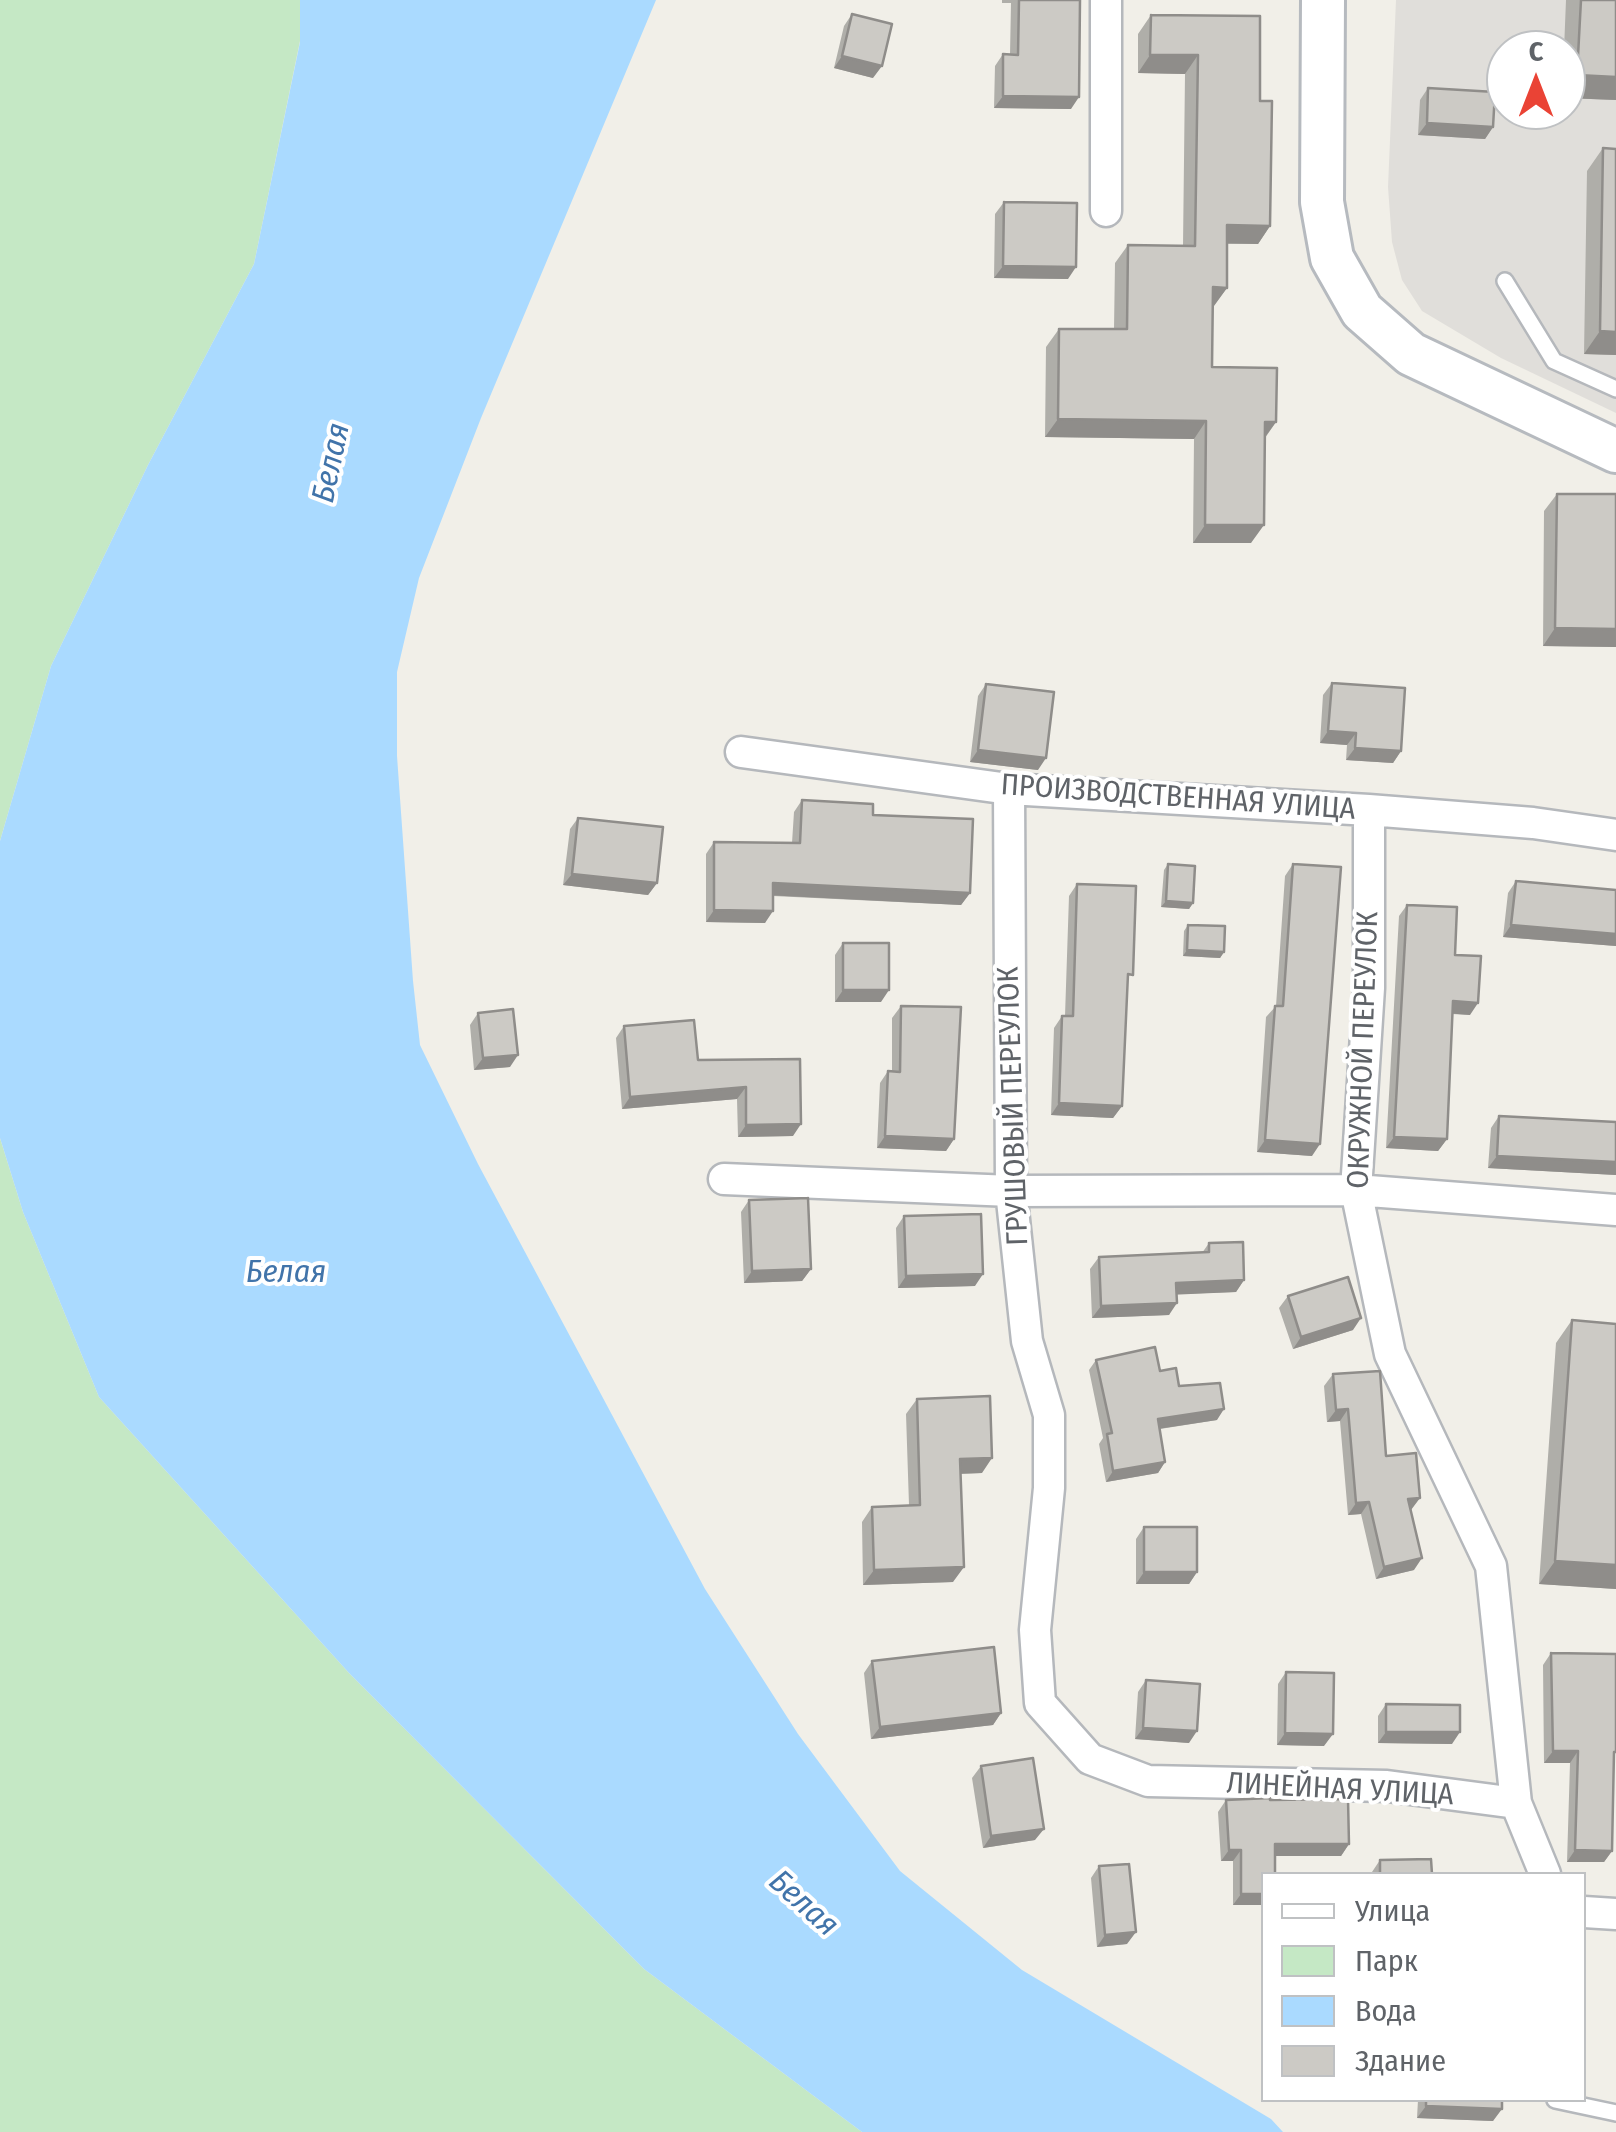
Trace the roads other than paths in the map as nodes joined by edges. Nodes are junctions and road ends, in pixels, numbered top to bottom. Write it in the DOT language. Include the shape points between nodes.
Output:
graph roads {
  1 [pos="1106,0"];
  2 [pos="1324,0"];
  3 [pos="1106,211"];
  4 [pos="1505,281"];
  5 [pos="1616,390"];
  6 [pos="1616,451"];
  7 [pos="741,752"];
  8 [pos="1010,789"];
  9 [pos="1369,810"];
  10 [pos="1616,835"];
  11 [pos="724,1180"];
  12 [pos="1356,1190"];
  13 [pos="1010,1191"];
  14 [pos="1616,1210"];
  15 [pos="1090,1759"];
  16 [pos="1516,1803"];
  17 [pos="1544,1872"];
  18 [pos="1586,1912"];
  19 [pos="1616,1914"];
  20 [pos="1564,2102"];
  21 [pos="1616,2113"];
  1 -- 3 [label="street"];
  2 -- 6 [label="main road" via="1322,202 1332,258 1362,311 1411,354"];
  4 -- 5 [label="lane" via="1554,361"];
  7 -- 8 [label="street, ПРОИЗВОДСТВЕННАЯ УЛИЦА"];
  8 -- 9 [label="street, ПРОИЗВОДСТВЕННАЯ УЛИЦА"];
  8 -- 13 [label="street, ГРУШОВЫЙ ПЕРЕУЛОК"];
  9 -- 10 [label="street, ПРОИЗВОДСТВЕННАЯ УЛИЦА"];
  9 -- 12 [label="street, ОКРУЖНОЙ ПЕРЕУЛОК" via="1369,988"];
  11 -- 13 [label="street"];
  12 -- 13 [label="street"];
  12 -- 14 [label="street"];
  12 -- 16 [label="street, ОКРУЖНОЙ ПЕРЕУЛОК" via="1390,1354 1491,1566"];
  13 -- 15 [label="street, ГРУШОВЫЙ ПЕРЕУЛОК" via="1027,1341 1049,1416 1035,1630 1040,1703"];
  15 -- 16 [label="street, ЛИНЕЙНАЯ УЛИЦА" via="1148,1781 1387,1786"];
  16 -- 17 [label="street"];
  18 -- 19 [label="street"];
  20 -- 21 [label="lane"];
}
